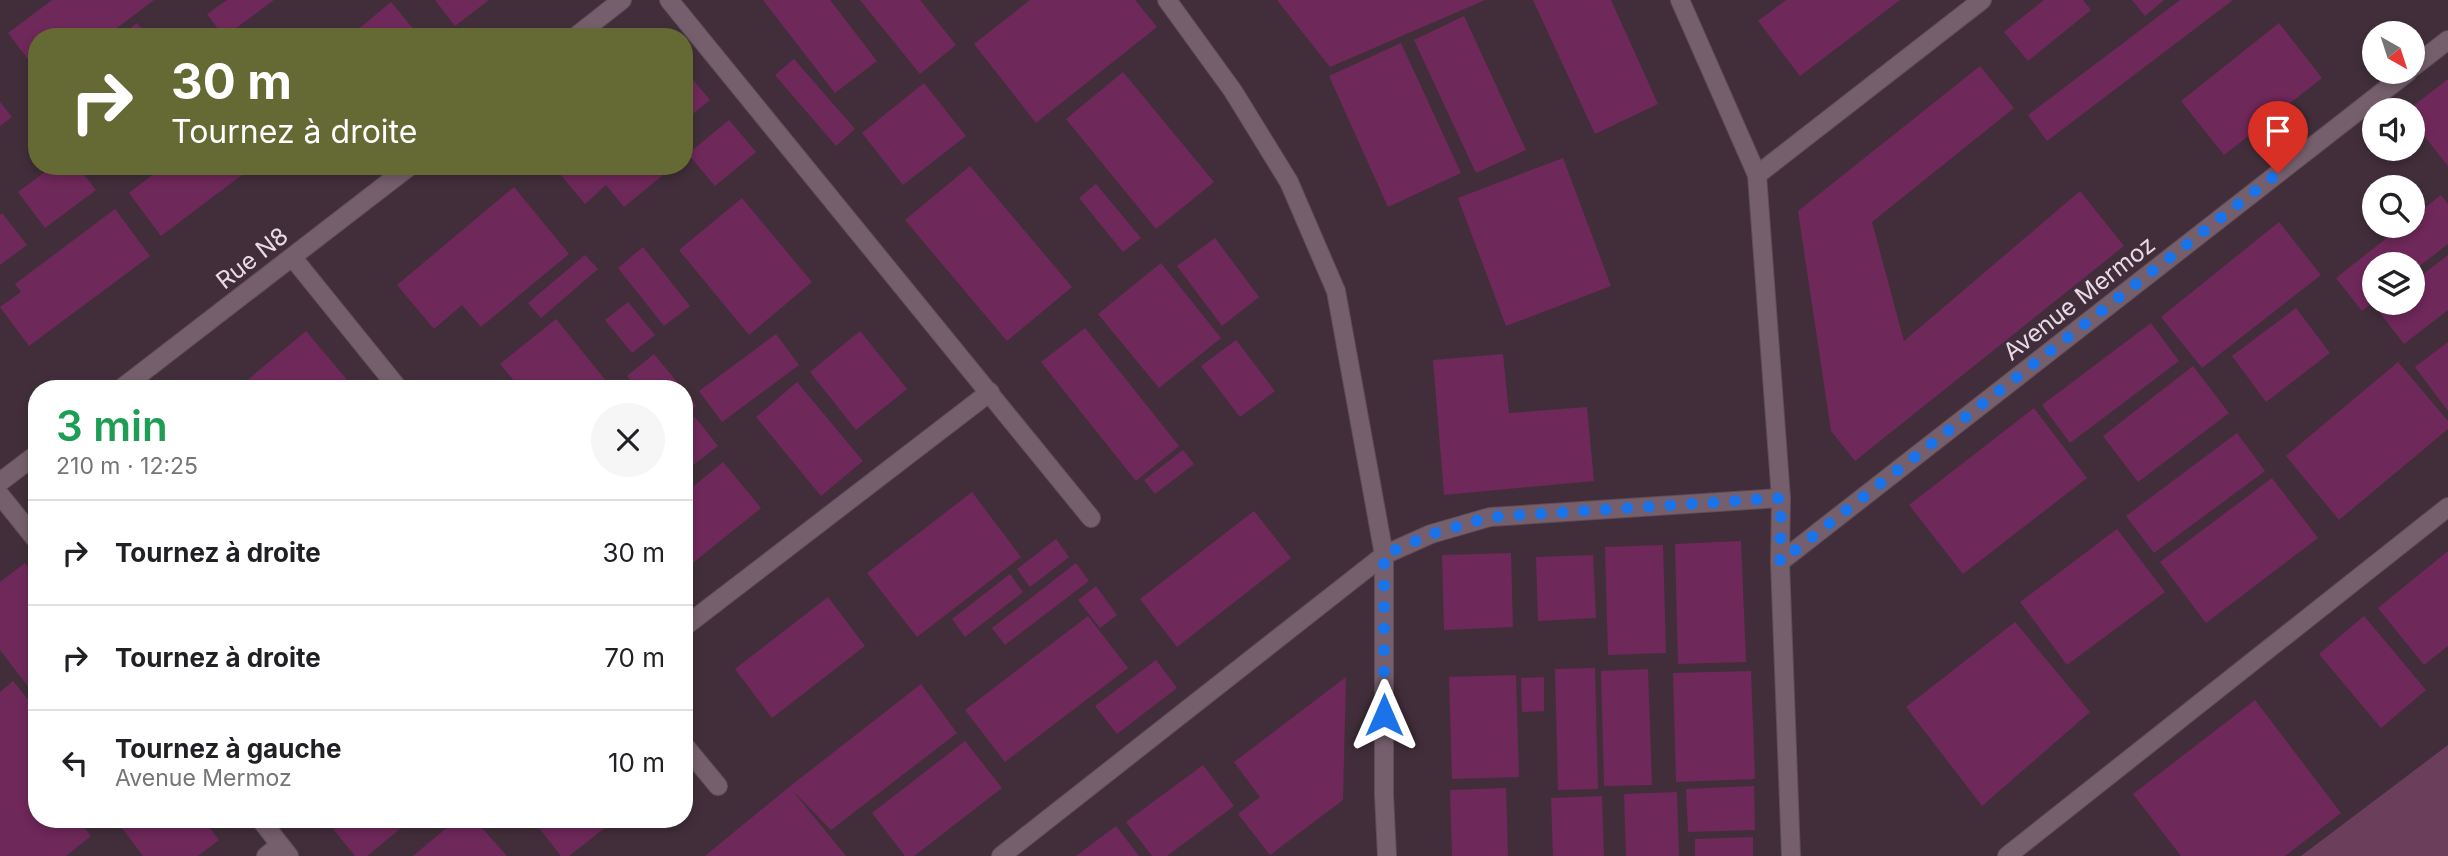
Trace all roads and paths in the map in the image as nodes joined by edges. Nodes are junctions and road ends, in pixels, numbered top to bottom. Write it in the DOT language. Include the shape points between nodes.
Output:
graph roads {
  1 [pos="622,0"];
  2 [pos="669,0"];
  3 [pos="1167,0"];
  4 [pos="1680,0"];
  5 [pos="1982,0"];
  6 [pos="586,28"];
  7 [pos="692,28"];
  8 [pos="693,29"];
  9 [pos="2448,40"];
  10 [pos="2426,57"];
  11 [pos="2393,84"];
  12 [pos="399,175"];
  13 [pos="1758,175"];
  14 [pos="293,258"];
  15 [pos="133,380"];
  16 [pos="392,380"];
  17 [pos="990,392"];
  18 [pos="28,461"];
  19 [pos="0,482"];
  20 [pos="0,495"];
  21 [pos="1781,498"];
  22 [pos="2448,507"];
  23 [pos="1091,518"];
  24 [pos="28,530"];
  25 [pos="1384,555"];
  26 [pos="1780,562"];
  27 [pos="693,620"];
  28 [pos="693,756"];
  29 [pos="718,786"];
  30 [pos="265,828"];
  31 [pos="279,852"];
  32 [pos="1001,856"];
  33 [pos="1387,856"];
  34 [pos="1791,856"];
  35 [pos="2007,856"];
  1 -- 6 [label="street"];
  2 -- 7 [label="street"];
  3 -- 25 [label="street" via="1233,91 1289,182 1336,291"];
  4 -- 13 [label="street"];
  5 -- 13 [label="street"];
  8 -- 17 [label="street"];
  9 -- 10 [label="street"];
  11 -- 26 [label="street, Avenue Mermoz"];
  12 -- 14 [label="street, Rue N8"];
  13 -- 21 [label="street"];
  14 -- 15 [label="street, Rue N8"];
  14 -- 16 [label="street"];
  17 -- 23 [label="street"];
  17 -- 27 [label="street"];
  18 -- 19 [label="street"];
  20 -- 24 [label="street"];
  21 -- 25 [label="street" via="1490,517 1431,534"];
  21 -- 26 [label="street"];
  22 -- 35 [label="street"];
  25 -- 32 [label="street"];
  25 -- 33 [label="street"];
  26 -- 34 [label="street"];
  28 -- 29 [label="street"];
  30 -- 31 [label="street"];
}
